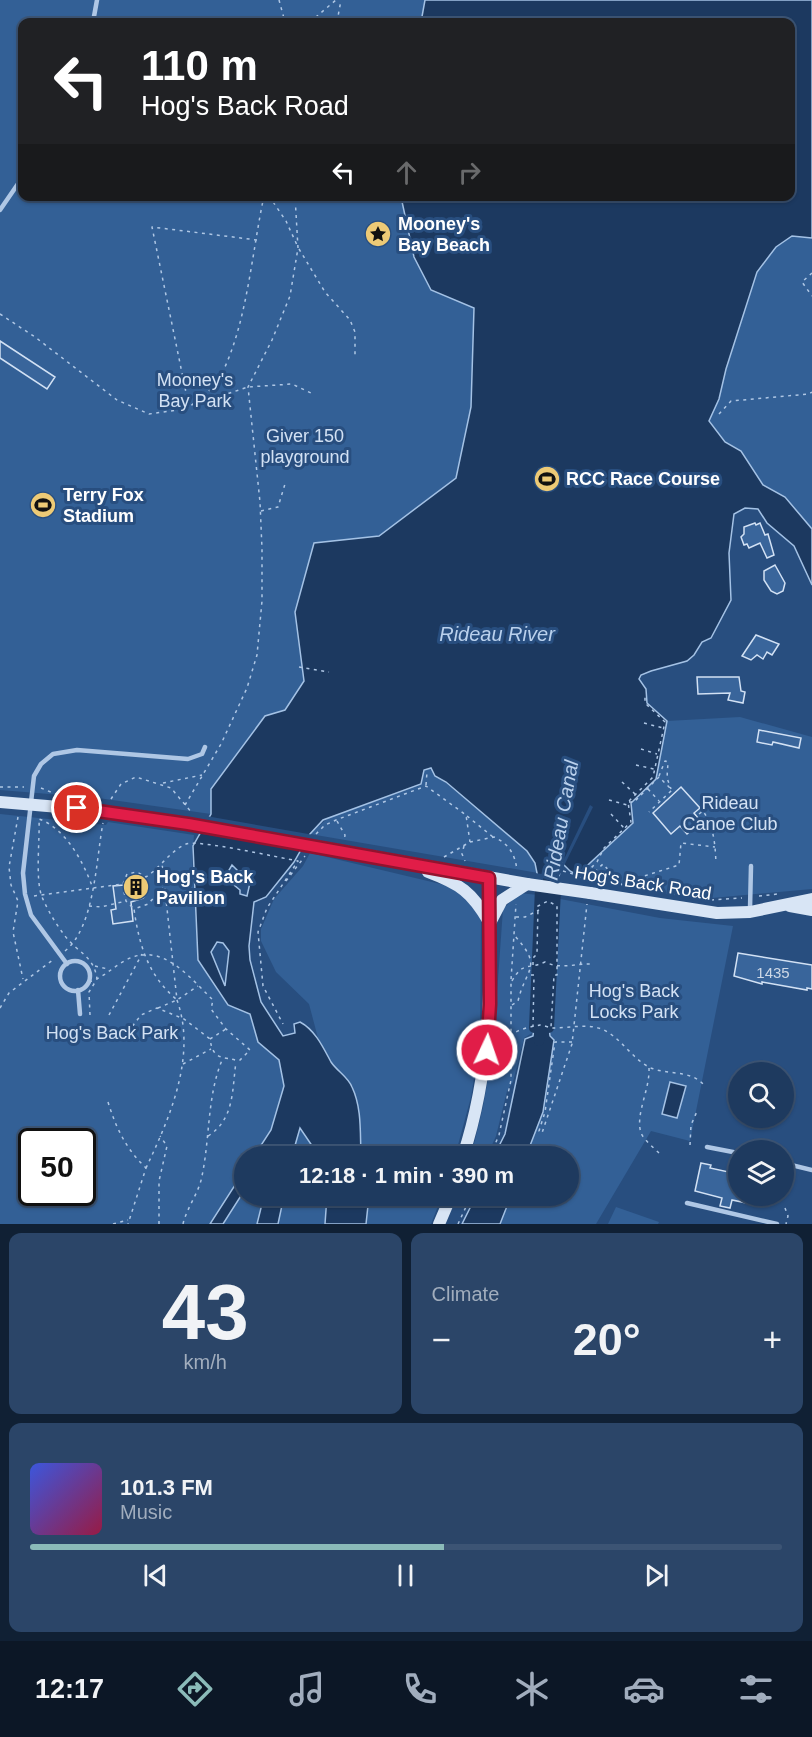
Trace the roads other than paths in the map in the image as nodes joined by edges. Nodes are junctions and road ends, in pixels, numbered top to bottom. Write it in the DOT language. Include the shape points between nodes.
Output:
graph roads {
  1 [pos="97,0"];
  2 [pos="94,18"];
  3 [pos="18,184"];
  4 [pos="0,210"];
  5 [pos="206,747"];
  6 [pos="0,802"];
  7 [pos="31,804"];
  8 [pos="395,861"];
  9 [pos="751,866"];
  10 [pos="489,878"];
  11 [pos="527,884"];
  12 [pos="812,899"];
  13 [pos="783,905"];
  14 [pos="812,910"];
  15 [pos="750,912"];
  16 [pos="490,923"];
  17 [pos="67,964"];
  18 [pos="78,990"];
  19 [pos="80,1014"];
  20 [pos="466,1146"];
  21 [pos="707,1147"];
  22 [pos="728,1151"];
  23 [pos="794,1166"];
  24 [pos="812,1170"];
  25 [pos="687,1203"];
  26 [pos="446,1206"];
  27 [pos="439,1224"];
  28 [pos="777,1224"];
  1 -- 2 [label="lane"];
  3 -- 4 [label="lane"];
  5 -- 7 [label="lane" via="201,754 188,759 59,751 47,758 34,776"];
  6 -- 7 [label="main road, Hog's Back Road"];
  7 -- 8 [label="main road, Hog's Back Road, bridge" via="192,820"];
  7 -- 17 [label="lane" via="23,866 25,894 36,924"];
  8 -- 10 [label="main road, Hog's Back Road"];
  8 -- 16 [label="main road" via="449,880 467,891"];
  9 -- 15 [label="lane"];
  10 -- 11 [label="main road, Hog's Back Road"];
  10 -- 16 [label="main road"];
  11 -- 15 [label="main road, Hog's Back Road, bridge" via="588,898 717,913"];
  11 -- 16 [label="main road" via="506,896"];
  12 -- 13 [label="main road, Hog's Back Road"];
  13 -- 14 [label="main road, Hog's Back Road"];
  13 -- 15 [label="main road, Hog's Back Road"];
  16 -- 20 [label="main road" via="487,1050"];
  17 -- 18 [label="lane" via="61,972 62,981 68,989"];
  17 -- 18 [label="lane" via="85,964 90,972 89,982"];
  18 -- 19 [label="lane"];
  21 -- 22 [label="lane"];
  23 -- 24 [label="lane"];
  25 -- 28 [label="lane"];
  26 -- 27 [label="main road"];
}
